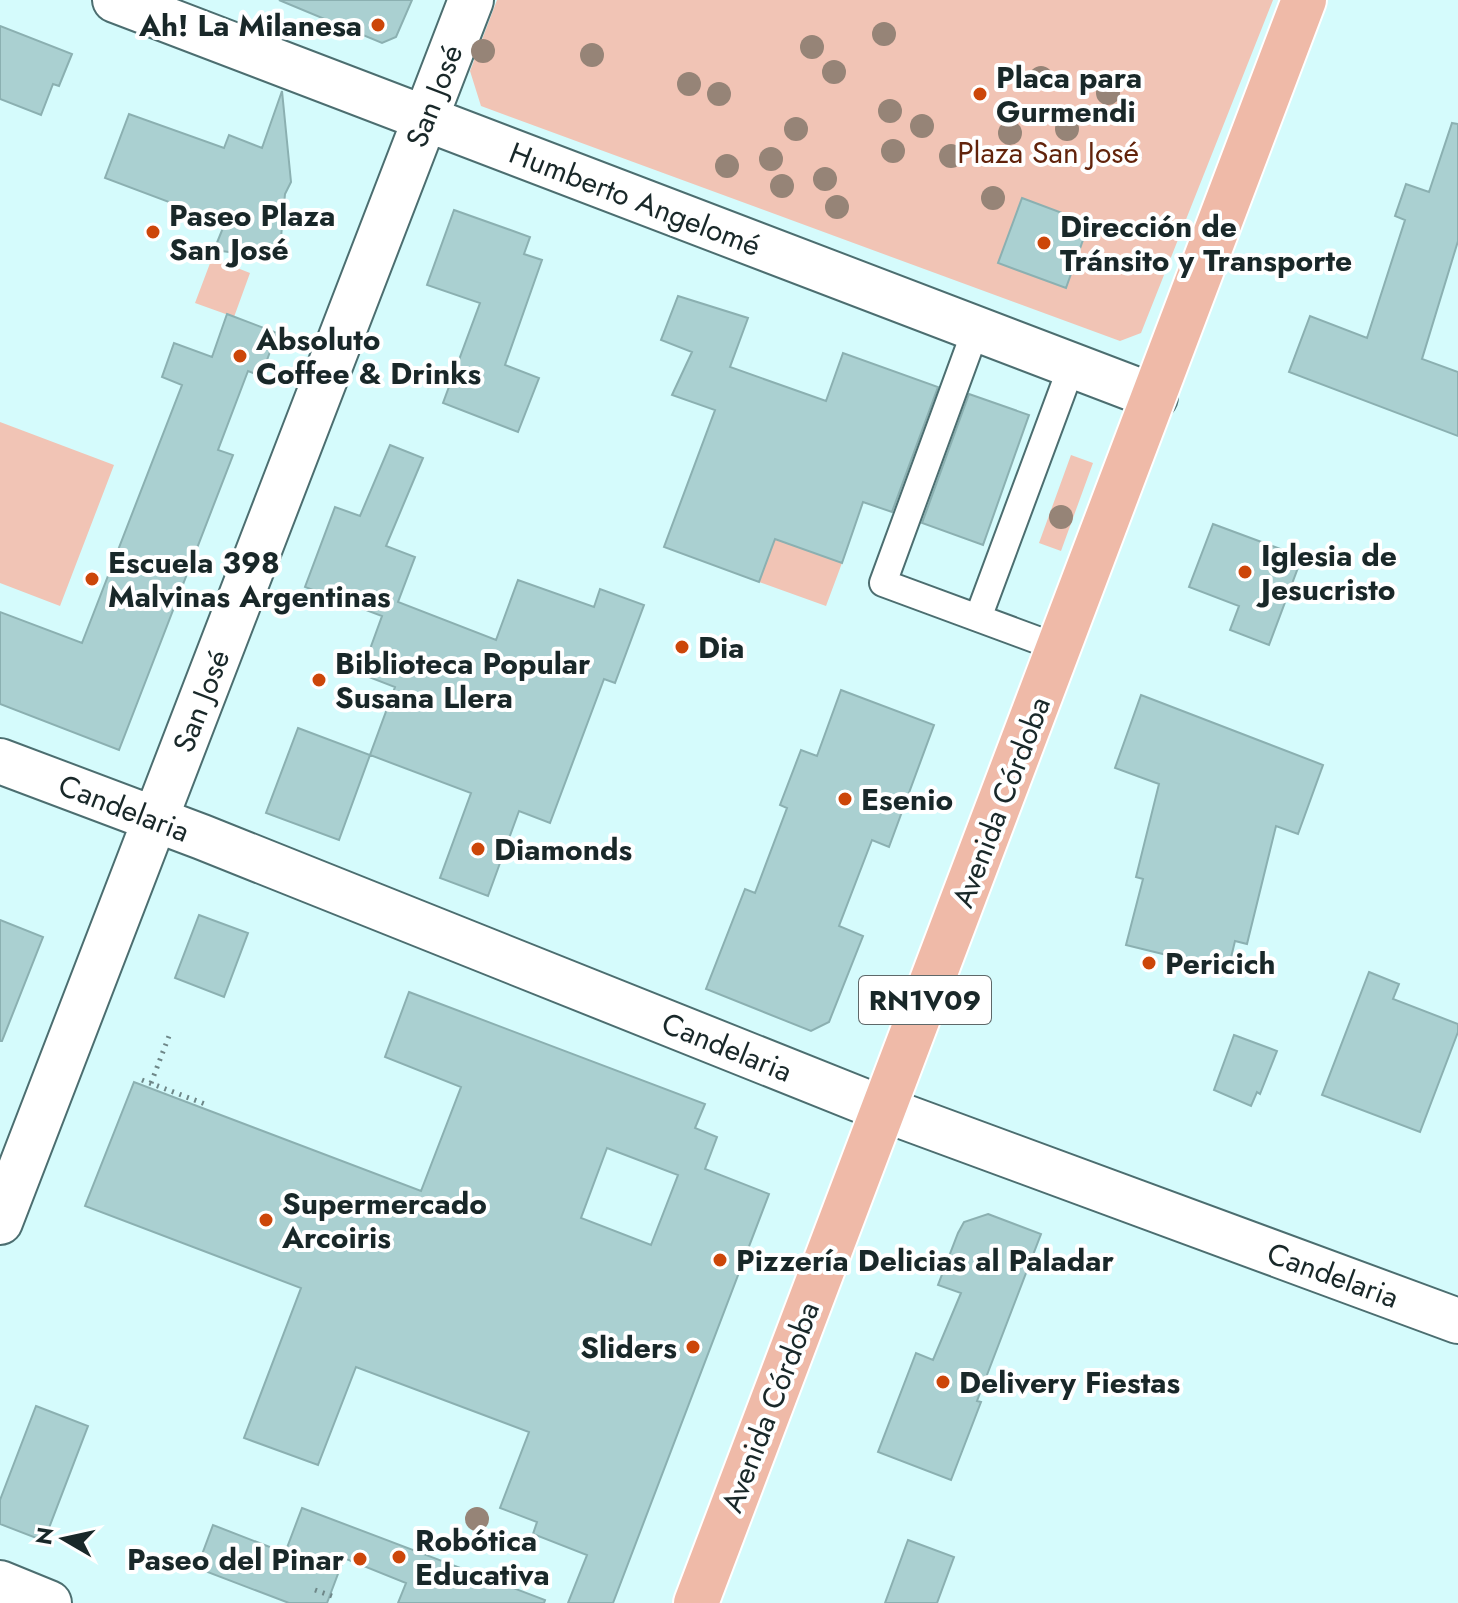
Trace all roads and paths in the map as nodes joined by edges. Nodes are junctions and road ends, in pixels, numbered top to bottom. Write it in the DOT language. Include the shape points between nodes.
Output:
graph roads {
  1 [pos="115,0"];
  2 [pos="471,0"];
  3 [pos="1304,0"];
  4 [pos="425,119"];
  5 [pos="976,329"];
  6 [pos="1072,365"];
  7 [pos="1155,397"];
  8 [pos="978,618"];
  9 [pos="1059,648"];
  10 [pos="0,761"];
  11 [pos="155,819"];
  12 [pos="169,1036"];
  13 [pos="142,1080"];
  14 [pos="151,1083"];
  15 [pos="205,1104"];
  16 [pos="883,1109"];
  17 [pos="0,1222"];
  18 [pos="1458,1321"];
  19 [pos="0,1583"];
  20 [pos="315,1590"];
  21 [pos="332,1596"];
  22 [pos="49,1603"];
  23 [pos="696,1603"];
  1 -- 4 [label="street, Humberto Angelomé"];
  2 -- 4 [label="street, San José"];
  3 -- 7 [label="main road, Avenida Córdoba / RN1V09"];
  4 -- 5 [label="street, Humberto Angelomé"];
  4 -- 11 [label="street, San José"];
  5 -- 6 [label="street, Humberto Angelomé"];
  5 -- 8 [label="lane" via="883,583"];
  6 -- 7 [label="street, Humberto Angelomé"];
  6 -- 8 [label="lane"];
  7 -- 9 [label="main road, Avenida Córdoba / RN1V09"];
  8 -- 9 [label="lane"];
  9 -- 16 [label="main road, Avenida Córdoba / RN1V09"];
  10 -- 11 [label="street, Candelaria"];
  11 -- 16 [label="street, Candelaria"];
  11 -- 17 [label="street, San José"];
  12 -- 14 [label="path"];
  13 -- 14 [label="path"];
  14 -- 15 [label="path"];
  16 -- 18 [label="street, Candelaria"];
  16 -- 23 [label="main road, Avenida Córdoba / RN1V09"];
  19 -- 22 [label="street"];
  20 -- 21 [label="path"];
}
